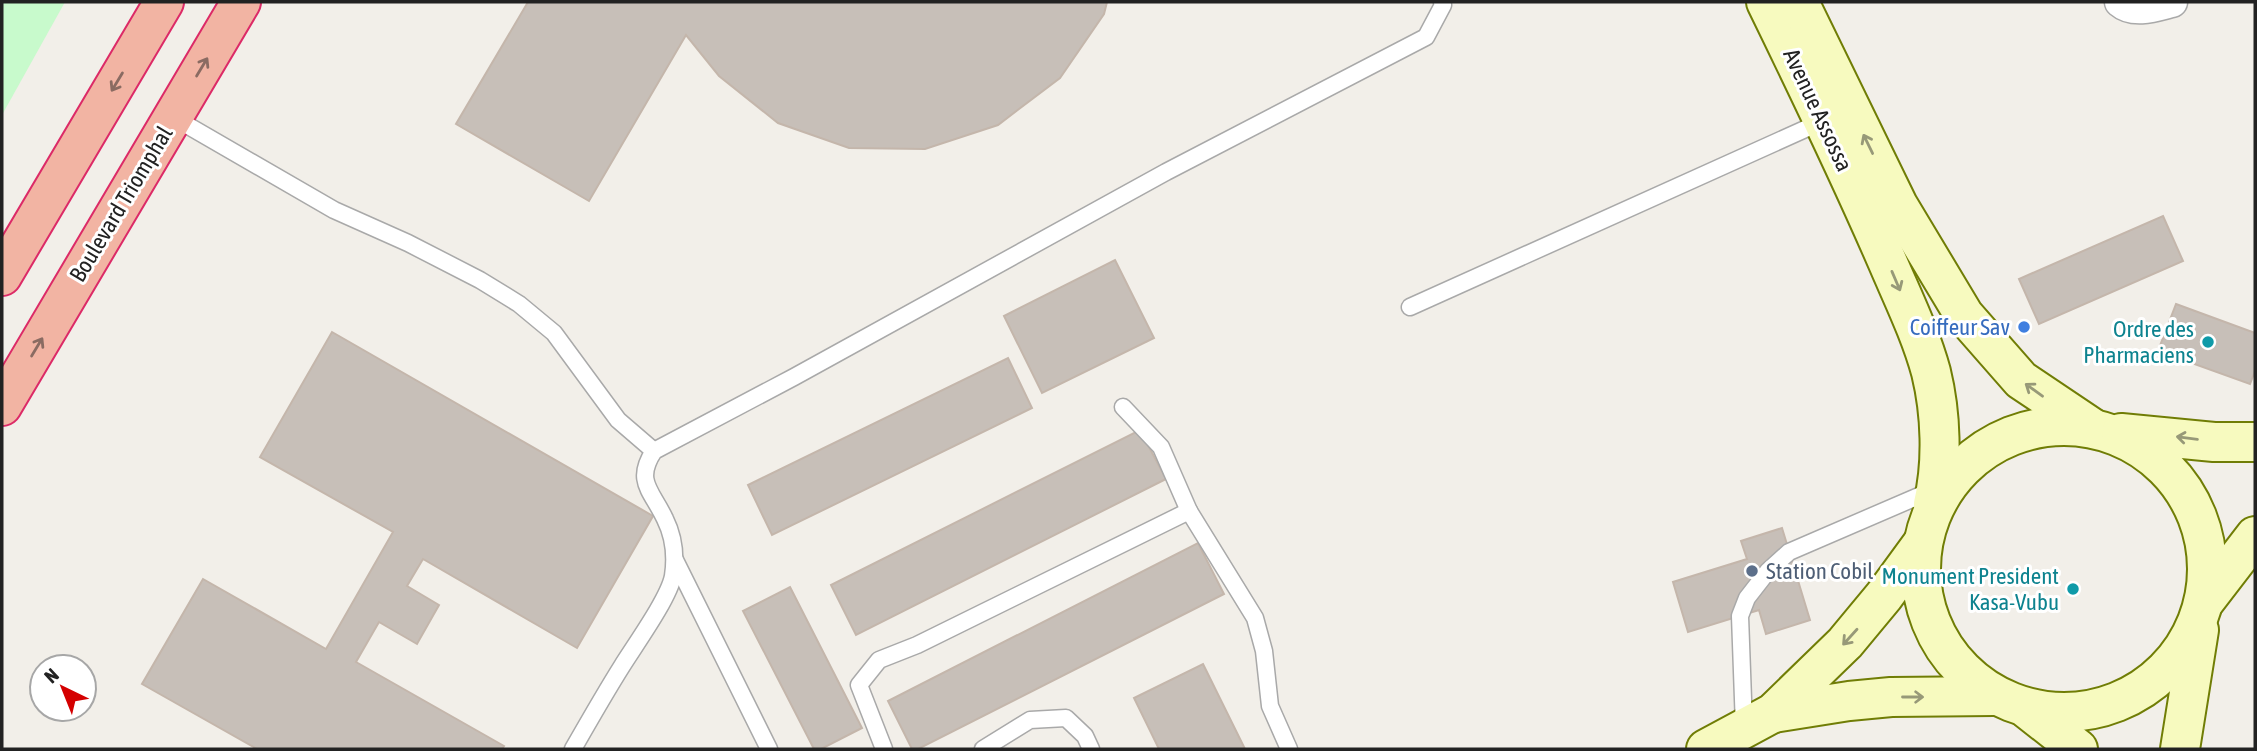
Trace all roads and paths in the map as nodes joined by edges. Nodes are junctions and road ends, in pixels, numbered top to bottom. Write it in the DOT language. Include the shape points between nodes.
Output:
graph roads {
  1 [pos="164,2"];
  2 [pos="241,2"];
  3 [pos="1442,2"];
  4 [pos="1766,2"];
  5 [pos="1800,2"];
  6 [pos="2172,2"];
  7 [pos="2122,4"];
  8 [pos="173,117"];
  9 [pos="1824,121"];
  10 [pos="1883,212"];
  11 [pos="2,276"];
  12 [pos="1410,307"];
  13 [pos="2,406"];
  14 [pos="1123,407"];
  15 [pos="2101,430"];
  16 [pos="2255,442"];
  17 [pos="654,451"];
  18 [pos="1189,511"];
  19 [pos="1929,518"];
  20 [pos="2255,536"];
  21 [pos="675,560"];
  22 [pos="2203,606"];
  23 [pos="2010,702"];
  24 [pos="1758,722"];
  25 [pos="573,749"];
  26 [pos="769,749"];
  27 [pos="884,749"];
  28 [pos="983,749"];
  29 [pos="1091,749"];
  30 [pos="1289,749"];
  31 [pos="1706,749"];
  32 [pos="2078,749"];
  33 [pos="2180,749"];
  1 -- 11 [label="highway, one-way"];
  8 -- 2 [label="highway, Boulevard Triomphal, one-way"];
  3 -- 17 [label="lane" via="1426,37 1166,172"];
  4 -- 9 [label="main road, Avenue Assossa"];
  10 -- 5 [label="main road, Avenue Assossa, one-way"];
  6 -- 7 [label="street" via="2148,8"];
  13 -- 8 [label="highway, Boulevard Triomphal, one-way"];
  8 -- 17 [label="lane" via="334,210 480,279 519,304 555,333 618,420"];
  9 -- 10 [label="main road, Avenue Assossa"];
  9 -- 12 [label="lane"];
  15 -- 10 [label="main road, one-way" via="2021,380"];
  10 -- 19 [label="main road, one-way" via="1931,372 1940,452"];
  14 -- 18 [label="lane" via="1161,447"];
  16 -- 15 [label="main road, one-way"];
  15 -- 19 [label="main road" via="2053,426 2006,438 1959,471"];
  15 -- 22 [label="main road" via="2148,451 2179,481 2199,517 2208,558"];
  17 -- 21 [label="lane" via="646,464 645,484 672,536"];
  18 -- 27 [label="lane" via="879,660 859,685"];
  18 -- 30 [label="lane" via="1255,618 1270,706"];
  19 -- 23 [label="main road" via="1920,580 1927,615 1943,648 1966,675"];
  19 -- 24 [label="main road, one-way" via="1884,596 1844,643"];
  19 -- 24 [label="lane" via="1789,552 1768,570 1746,598 1740,616"];
  20 -- 22 [label="main road"];
  21 -- 25 [label="lane" via="672,581 650,623"];
  21 -- 26 [label="lane"];
  22 -- 23 [label="main road" via="2182,652 2151,684 2112,705 2069,713"];
  22 -- 33 [label="main road"];
  24 -- 23 [label="main road, one-way" via="1860,700"];
  23 -- 32 [label="main road"];
  24 -- 31 [label="main road"];
  28 -- 29 [label="lane" via="1030,720 1066,718"];
}
